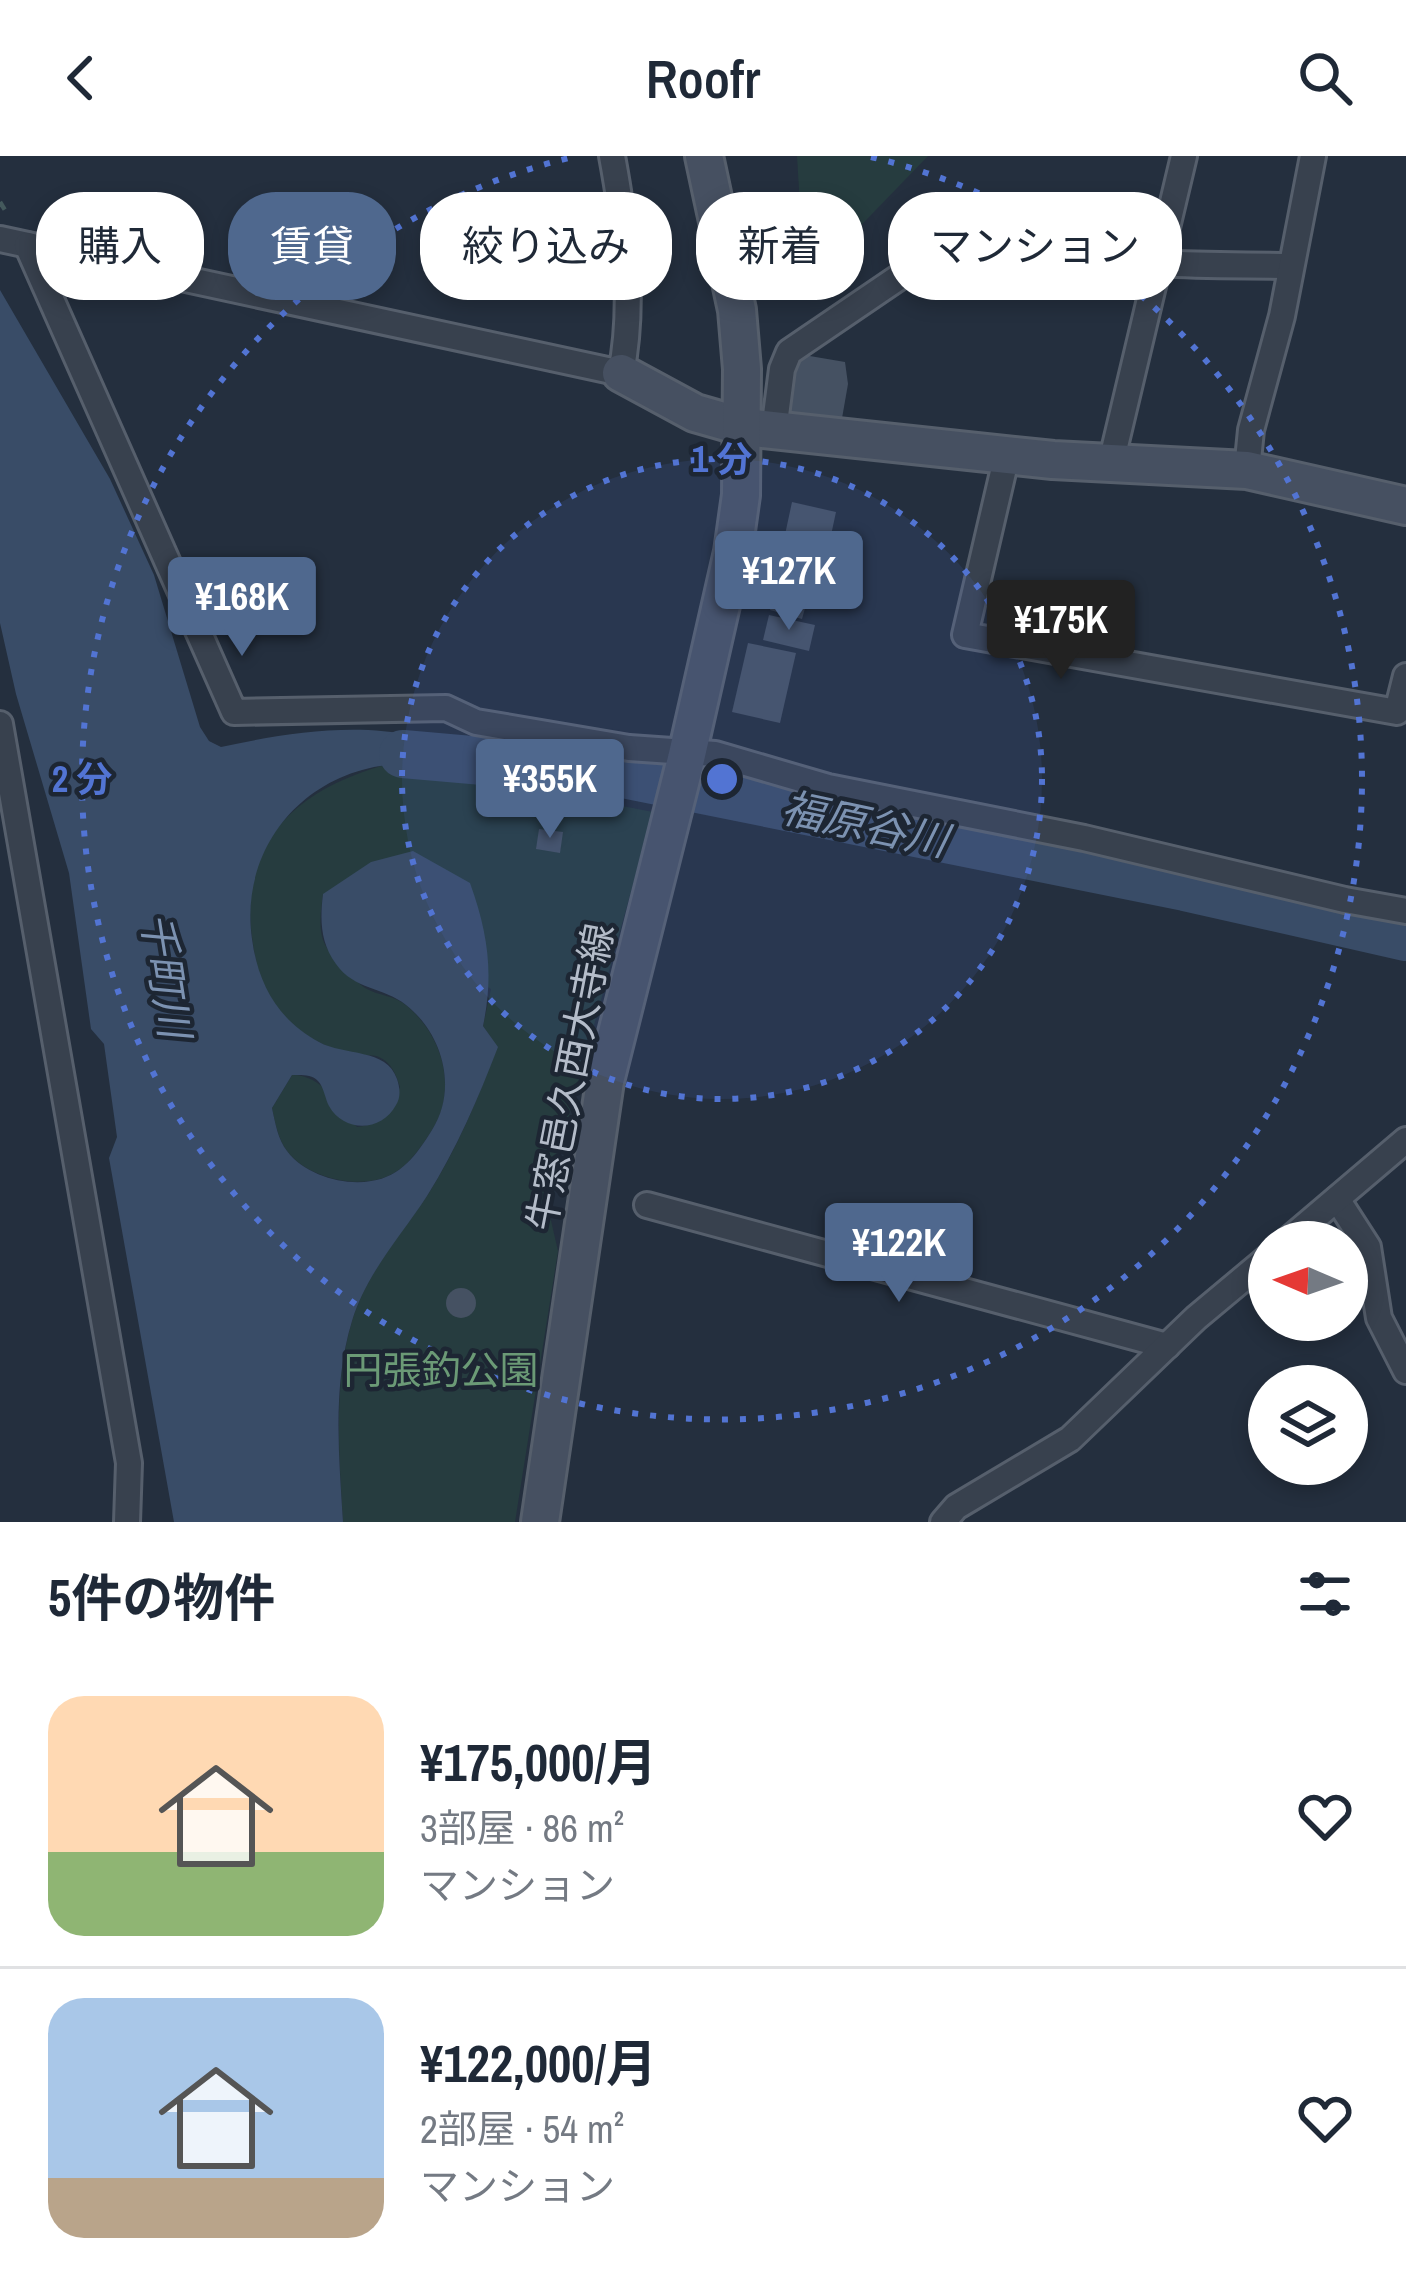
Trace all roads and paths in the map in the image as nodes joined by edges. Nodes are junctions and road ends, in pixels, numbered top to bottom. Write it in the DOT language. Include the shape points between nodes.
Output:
graph roads {
  1 [pos="612,156"];
  2 [pos="704,156"];
  3 [pos="1184,156"];
  4 [pos="1313,156"];
  5 [pos="1176,192"];
  6 [pos="12,241"];
  7 [pos="1182,263"];
  8 [pos="1291,266"];
  9 [pos="888,285"];
  10 [pos="1152,300"];
  11 [pos="621,373"];
  12 [pos="758,429"];
  13 [pos="1007,455"];
  14 [pos="1111,463"];
  15 [pos="1247,470"];
  16 [pos="1406,506"];
  17 [pos="1406,676"];
  18 [pos="0,724"];
  19 [pos="687,754"];
  20 [pos="1406,910"];
  21 [pos="1406,1140"];
  22 [pos="1337,1199"];
  23 [pos="647,1205"];
  24 [pos="1311,1221"];
  25 [pos="1248,1275"];
  26 [pos="1167,1346"];
  27 [pos="1406,1371"];
  28 [pos="127,1522"];
  29 [pos="540,1522"];
  30 [pos="943,1522"];
  1 -- 11 [label="street" via="627,280"];
  2 -- 12 [label="main road, 牛窓邑久西大寺線"];
  3 -- 5 [label="street"];
  4 -- 8 [label="street"];
  6 -- 11 [label="street"];
  6 -- 19 [label="street" via="234,712 446,708 476,722"];
  7 -- 8 [label="street"];
  8 -- 15 [label="street"];
  9 -- 12 [label="street" via="789,352"];
  10 -- 14 [label="street"];
  11 -- 12 [label="main road" via="695,412"];
  12 -- 13 [label="main road"];
  12 -- 19 [label="main road, 牛窓邑久西大寺線"];
  13 -- 14 [label="main road"];
  13 -- 17 [label="street" via="965,635 1396,712"];
  14 -- 15 [label="main road"];
  15 -- 16 [label="main road"];
  18 -- 28 [label="street" via="129,1462"];
  19 -- 20 [label="street"];
  19 -- 29 [label="main road, 牛窓邑久西大寺線" via="605,1081"];
  21 -- 22 [label="street"];
  22 -- 24 [label="street"];
  22 -- 27 [label="street" via="1368,1247 1379,1318"];
  23 -- 26 [label="street"];
  25 -- 26 [label="street"];
  26 -- 30 [label="street" via="1070,1438"];
}
